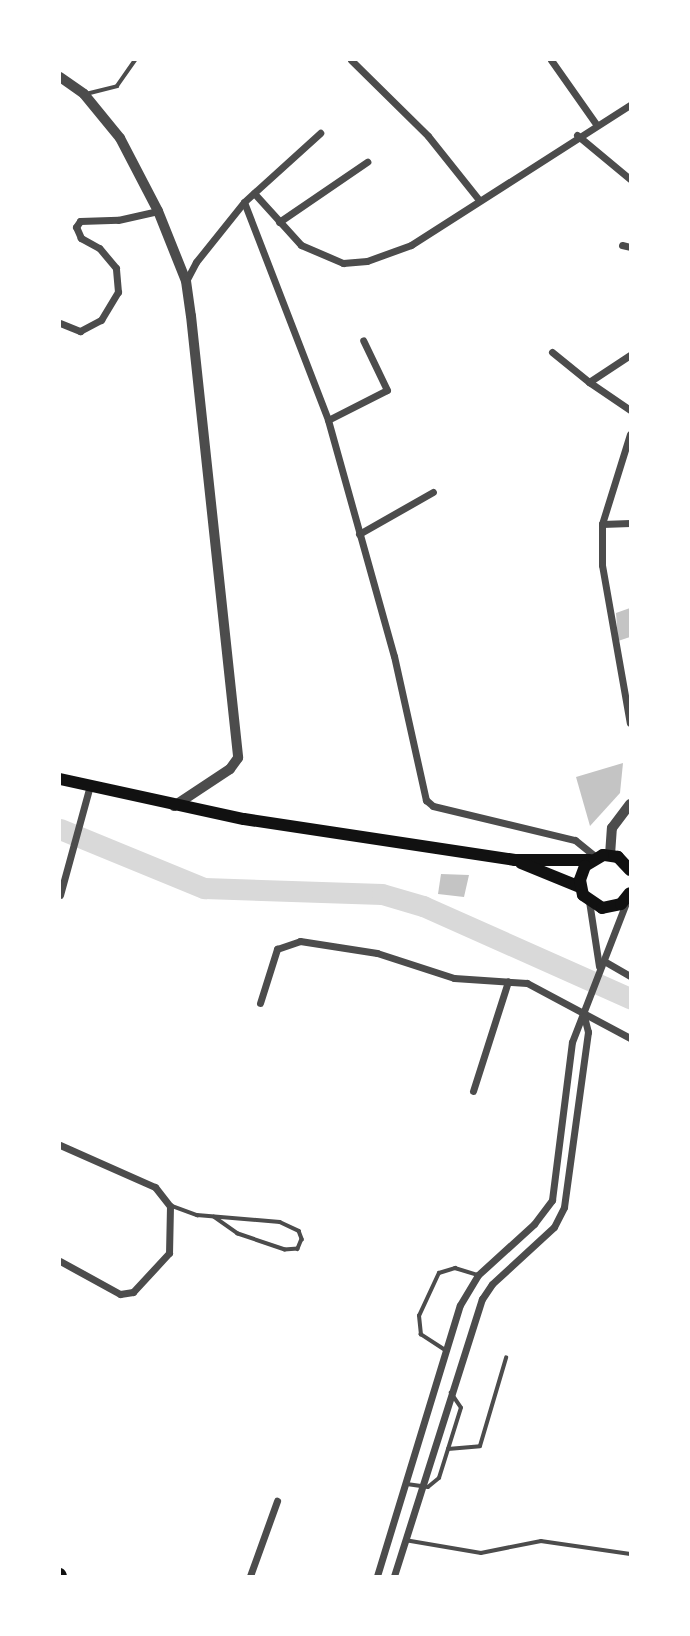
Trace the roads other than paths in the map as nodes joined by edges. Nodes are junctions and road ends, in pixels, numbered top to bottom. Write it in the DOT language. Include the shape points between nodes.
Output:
graph roads {
  1 [pos="135,60"];
  2 [pos="351,60"];
  3 [pos="551,60"];
  4 [pos="60,77"];
  5 [pos="84,94"];
  6 [pos="631,105"];
  7 [pos="596,124"];
  8 [pos="320,133"];
  9 [pos="577,135"];
  10 [pos="367,162"];
  11 [pos="631,179"];
  12 [pos="254,193"];
  13 [pos="479,200"];
  14 [pos="244,202"];
  15 [pos="158,211"];
  16 [pos="279,222"];
  17 [pos="186,281"];
  18 [pos="60,323"];
  19 [pos="363,340"];
  20 [pos="552,352"];
  21 [pos="631,355"];
  22 [pos="589,382"];
  23 [pos="631,410"];
  24 [pos="328,420"];
  25 [pos="631,434"];
  26 [pos="433,492"];
  27 [pos="631,523"];
  28 [pos="602,524"];
  29 [pos="359,534"];
  30 [pos="631,723"];
  31 [pos="60,779"];
  32 [pos="90,785"];
  33 [pos="631,804"];
  34 [pos="173,806"];
  35 [pos="599,857"];
  36 [pos="515,860"];
  37 [pos="630,869"];
  38 [pos="580,887"];
  39 [pos="60,894"];
  40 [pos="629,895"];
  41 [pos="589,901"];
  42 [pos="600,966"];
  43 [pos="631,976"];
  44 [pos="508,981"];
  45 [pos="260,1003"];
  46 [pos="585,1013"];
  47 [pos="631,1038"];
  48 [pos="472,1091"];
  49 [pos="60,1145"];
  50 [pos="170,1206"];
  51 [pos="214,1217"];
  52 [pos="60,1261"];
  53 [pos="478,1275"];
  54 [pos="446,1351"];
  55 [pos="506,1357"];
  56 [pos="452,1393"];
  57 [pos="448,1450"];
  58 [pos="405,1484"];
  59 [pos="422,1488"];
  60 [pos="276,1501"];
  61 [pos="404,1540"];
  62 [pos="631,1554"];
  63 [pos="250,1577"];
  64 [pos="377,1577"];
  65 [pos="394,1577"];
  1 -- 5 [label="lane" via="117,86"];
  2 -- 13 [label="street" via="428,136"];
  3 -- 7 [label="street"];
  4 -- 5 [label="street"];
  5 -- 15 [label="street" via="120,138"];
  6 -- 7 [label="street"];
  7 -- 9 [label="street"];
  8 -- 12 [label="street"];
  9 -- 11 [label="street"];
  9 -- 13 [label="street"];
  10 -- 16 [label="street"];
  12 -- 14 [label="street"];
  12 -- 16 [label="street"];
  13 -- 16 [label="street" via="411,245 367,261 343,263 321,255 301,245"];
  14 -- 17 [label="street" via="195,262"];
  14 -- 24 [label="street"];
  15 -- 17 [label="street"];
  15 -- 18 [label="street" via="80,221 76,227 81,238 99,248 117,268 118,292 101,320 80,331"];
  17 -- 34 [label="street" via="238,758 230,769"];
  19 -- 24 [label="street" via="387,390"];
  20 -- 22 [label="street"];
  21 -- 22 [label="street"];
  22 -- 23 [label="street"];
  24 -- 29 [label="street"];
  25 -- 28 [label="street"];
  26 -- 29 [label="street"];
  27 -- 28 [label="street"];
  28 -- 30 [label="street" via="602,565"];
  29 -- 35 [label="street" via="394,656 426,800 433,806 575,839"];
  31 -- 32 [label="main road"];
  32 -- 34 [label="main road"];
  32 -- 39 [label="street"];
  33 -- 35 [label="street" via="612,828"];
  34 -- 36 [label="main road"];
  35 -- 36 [label="main road"];
  35 -- 37 [label="main road"];
  35 -- 38 [label="main road" via="582,872"];
  36 -- 38 [label="main road"];
  38 -- 41 [label="main road"];
  40 -- 41 [label="main road" via="609,908"];
  40 -- 42 [label="street"];
  41 -- 42 [label="street"];
  42 -- 43 [label="street"];
  42 -- 46 [label="street"];
  44 -- 45 [label="street" via="454,978 377,953 293,941 277,948"];
  44 -- 46 [label="street" via="535,986"];
  44 -- 48 [label="street"];
  46 -- 47 [label="street"];
  46 -- 53 [label="street" via="572,1042 552,1200 534,1224"];
  46 -- 56 [label="street" via="588,1032 565,1207 554,1227 492,1284 474,1317"];
  49 -- 50 [label="street" via="155,1187"];
  50 -- 51 [label="lane"];
  50 -- 52 [label="street" via="169,1253 133,1292 120,1294"];
  51 -- 51 [label="lane" via="238,1234 285,1250 298,1249 302,1239 299,1231 280,1222"];
  53 -- 54 [label="street" via="460,1305"];
  53 -- 54 [label="lane" via="455,1268 439,1273 419,1316 421,1335"];
  54 -- 58 [label="street"];
  55 -- 57 [label="lane" via="480,1446"];
  56 -- 57 [label="lane" via="462,1404"];
  56 -- 59 [label="street"];
  57 -- 59 [label="lane" via="436,1482"];
  58 -- 59 [label="lane"];
  58 -- 64 [label="street"];
  59 -- 61 [label="street"];
  60 -- 63 [label="street"];
  61 -- 62 [label="lane" via="481,1553 541,1541"];
  61 -- 65 [label="street"];
}
